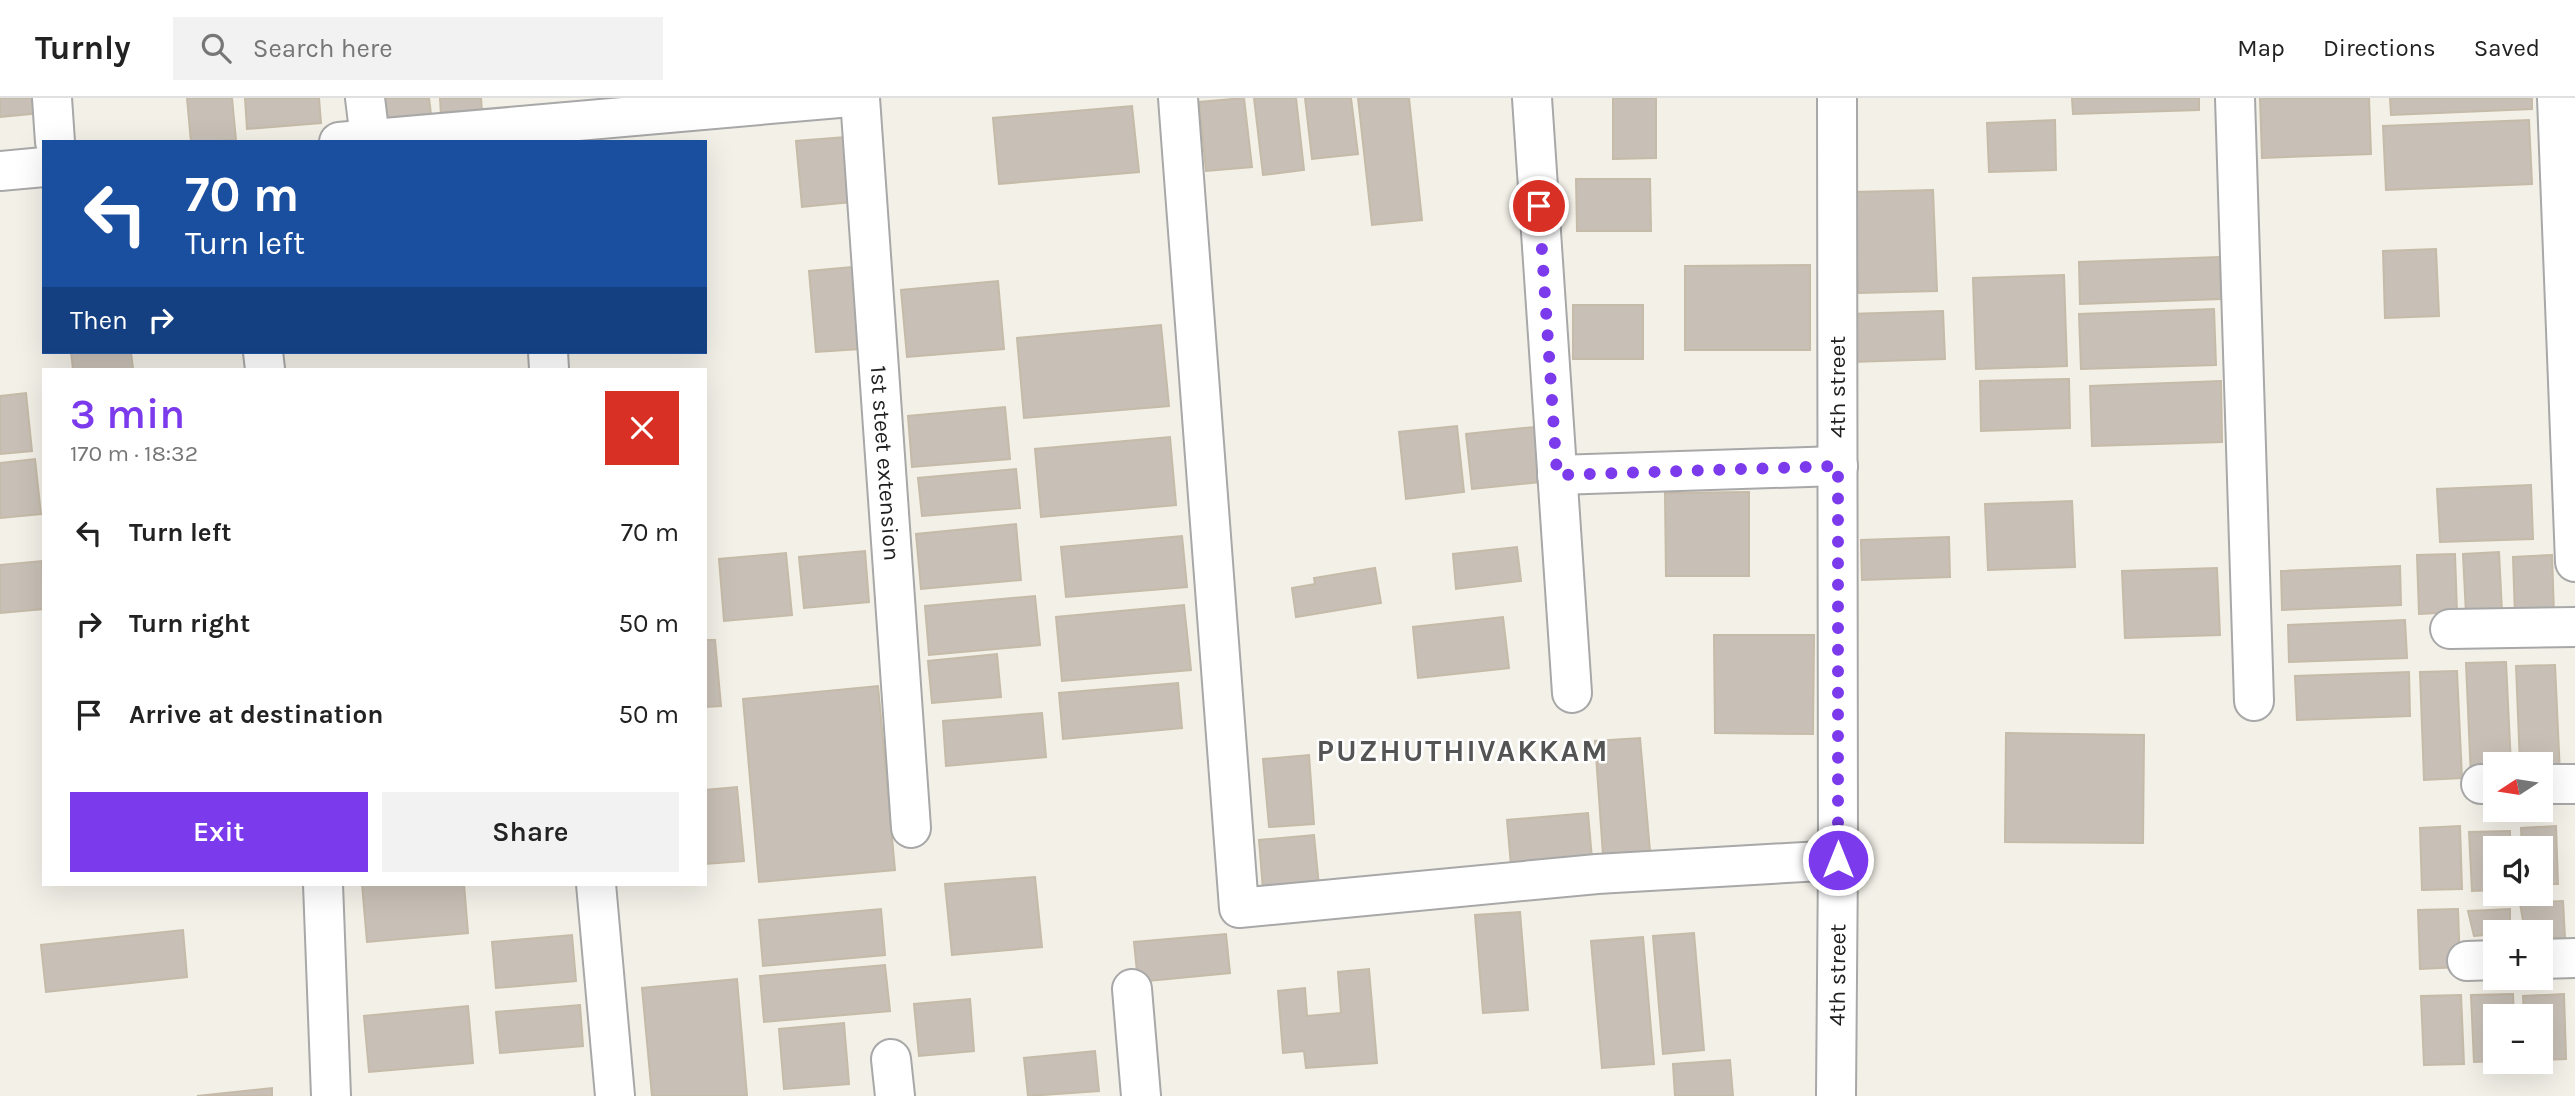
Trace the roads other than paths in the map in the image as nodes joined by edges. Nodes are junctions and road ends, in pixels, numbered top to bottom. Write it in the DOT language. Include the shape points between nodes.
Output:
graph roads {
  1 [pos="52,98"];
  2 [pos="365,98"];
  3 [pos="839,98"];
  4 [pos="860,98"];
  5 [pos="1178,98"];
  6 [pos="1532,98"];
  7 [pos="1836,98"];
  8 [pos="2235,98"];
  9 [pos="2557,98"];
  10 [pos="697,104"];
  11 [pos="528,134"];
  12 [pos="55,140"];
  13 [pos="354,140"];
  14 [pos="42,167"];
  15 [pos="0,171"];
  16 [pos="1838,466"];
  17 [pos="1557,475"];
  18 [pos="2575,562"];
  19 [pos="2575,628"];
  20 [pos="2451,629"];
  21 [pos="1572,693"];
  22 [pos="2254,701"];
  23 [pos="2553,784"];
  24 [pos="2575,784"];
  25 [pos="911,828"];
  26 [pos="1838,860"];
  27 [pos="323,886"];
  28 [pos="596,886"];
  29 [pos="2575,958"];
  30 [pos="2553,959"];
  31 [pos="1132,989"];
  32 [pos="891,1059"];
  33 [pos="331,1096"];
  34 [pos="615,1096"];
  35 [pos="895,1096"];
  36 [pos="1141,1096"];
  37 [pos="1836,1096"];
  1 -- 12 [label="street"];
  2 -- 13 [label="street"];
  3 -- 10 [label="street"];
  4 -- 25 [label="street, 1st steet extension"];
  5 -- 26 [label="street" via="1238,908 1597,874"];
  6 -- 17 [label="street"];
  7 -- 16 [label="street, 4th street"];
  8 -- 22 [label="street"];
  9 -- 18 [label="street"];
  10 -- 11 [label="street"];
  11 -- 13 [label="street"];
  14 -- 15 [label="street"];
  16 -- 17 [label="street"];
  16 -- 26 [label="street, 4th street"];
  17 -- 21 [label="street"];
  19 -- 20 [label="street"];
  23 -- 24 [label="street"];
  26 -- 37 [label="street, 4th street"];
  27 -- 33 [label="street"];
  28 -- 34 [label="street"];
  29 -- 30 [label="street"];
  31 -- 36 [label="street"];
  32 -- 35 [label="street"];
}
